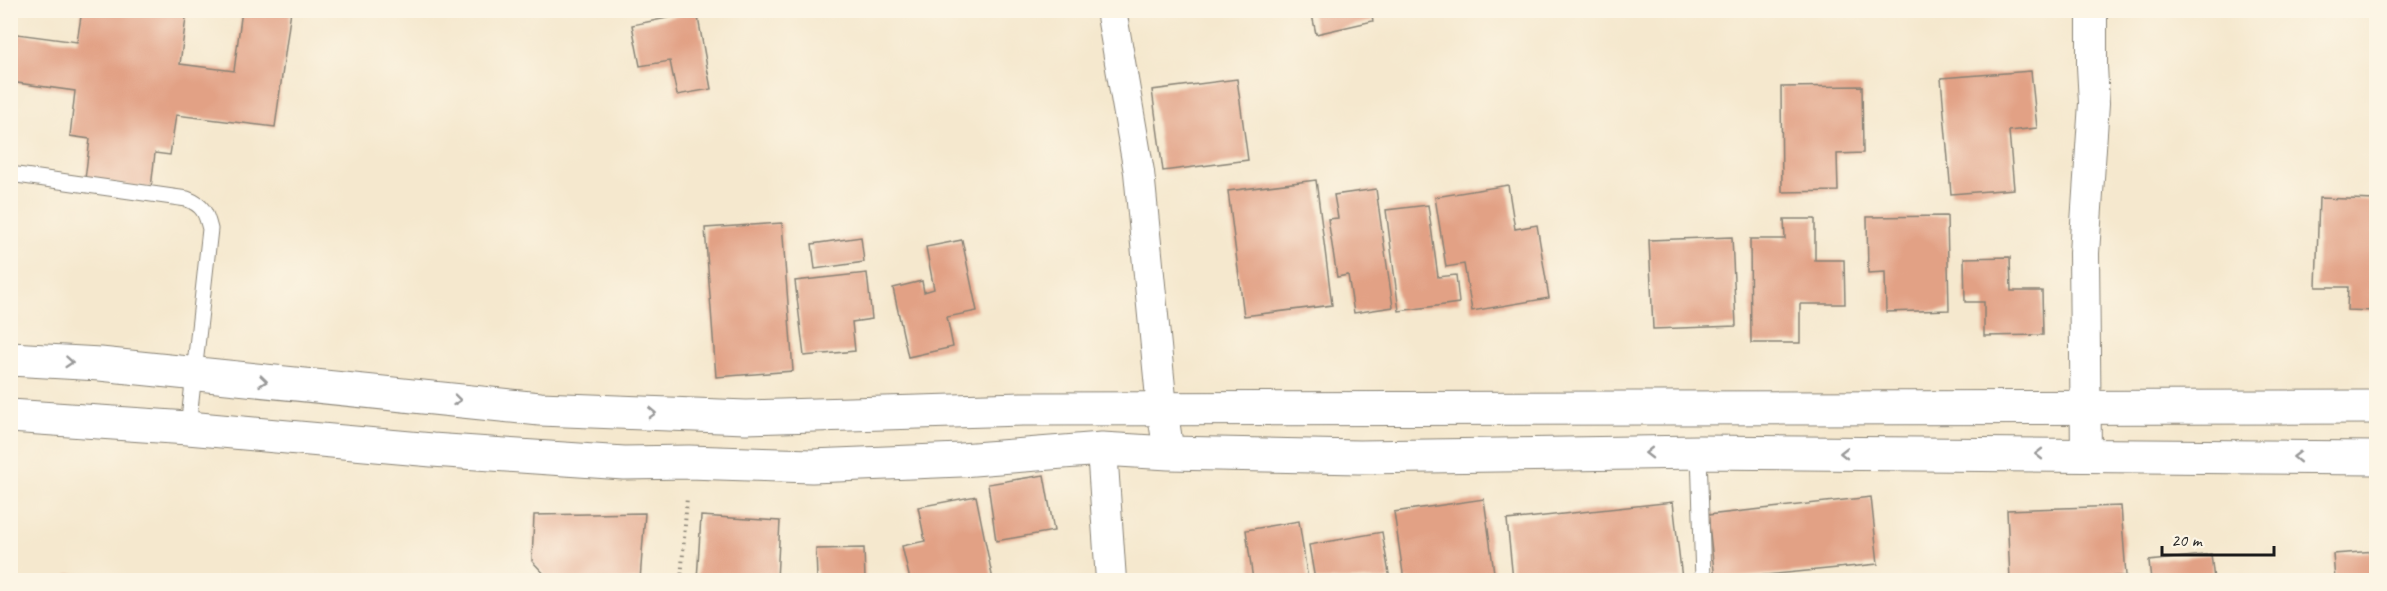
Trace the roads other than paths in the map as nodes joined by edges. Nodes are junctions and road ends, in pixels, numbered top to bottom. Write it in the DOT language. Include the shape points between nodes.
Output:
graph roads {
  1 [pos="1111,10"];
  2 [pos="2092,10"];
  3 [pos="10,174"];
  4 [pos="10,359"];
  5 [pos="193,374"];
  6 [pos="2376,407"];
  7 [pos="1162,408"];
  8 [pos="2329,408"];
  9 [pos="2087,409"];
  10 [pos="10,416"];
  11 [pos="188,428"];
  12 [pos="1102,449"];
  13 [pos="1699,452"];
  14 [pos="1169,453"];
  15 [pos="2086,455"];
  16 [pos="2330,457"];
  17 [pos="2376,458"];
  18 [pos="1111,580"];
  19 [pos="1703,580"];
  1 -- 7 [label="street" via="1139,172"];
  2 -- 9 [label="street" via="2094,102 2084,253"];
  3 -- 5 [label="lane" via="199,203 210,229"];
  4 -- 5 [label="street, one-way"];
  5 -- 7 [label="street, one-way" via="540,409 746,417"];
  5 -- 11 [label="lane"];
  6 -- 8 [label="street"];
  7 -- 9 [label="street"];
  7 -- 14 [label="street"];
  8 -- 9 [label="street"];
  8 -- 16 [label="street"];
  9 -- 15 [label="street"];
  10 -- 11 [label="street"];
  11 -- 12 [label="street" via="624,463 812,466"];
  12 -- 14 [label="street"];
  12 -- 18 [label="street"];
  13 -- 14 [label="street, one-way" via="1359,457"];
  15 -- 13 [label="street, one-way"];
  13 -- 19 [label="lane"];
  16 -- 15 [label="street, one-way"];
  16 -- 17 [label="street"];
}
